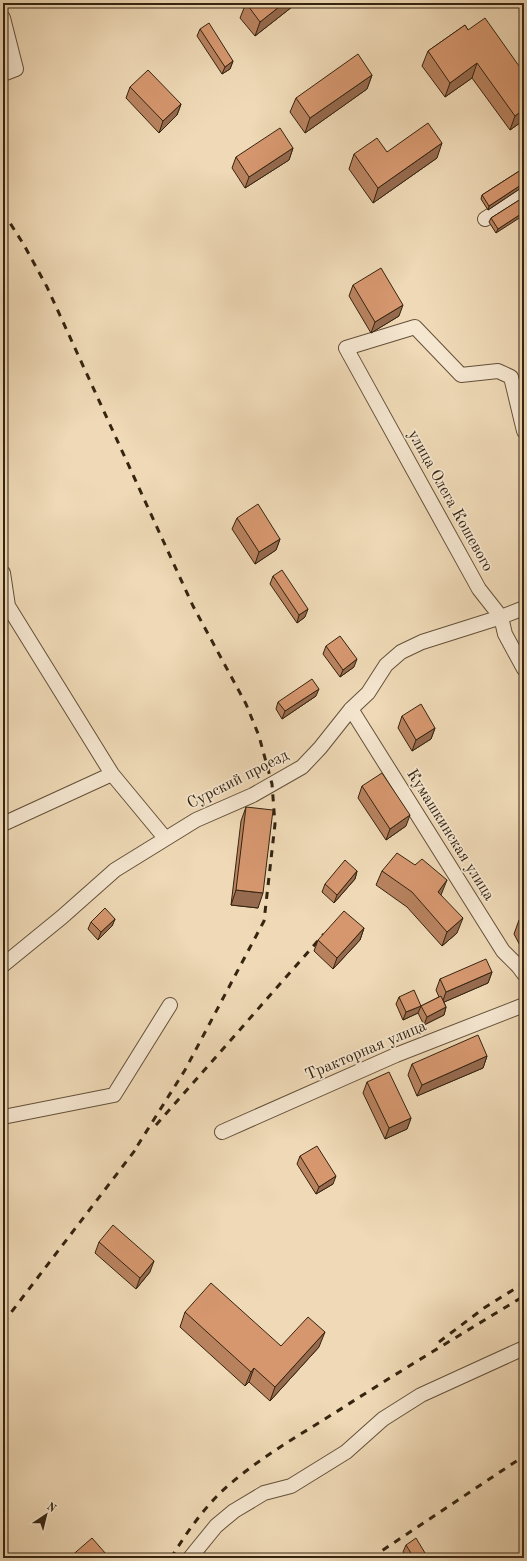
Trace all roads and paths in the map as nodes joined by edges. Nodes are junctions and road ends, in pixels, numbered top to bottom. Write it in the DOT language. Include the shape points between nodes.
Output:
graph roads {
  1 [pos="3,18"];
  2 [pos="3,74"];
  3 [pos="524,194"];
  4 [pos="485,219"];
  5 [pos="524,431"];
  6 [pos="3,573"];
  7 [pos="524,608"];
  8 [pos="501,617"];
  9 [pos="524,669"];
  10 [pos="351,709"];
  11 [pos="112,774"];
  12 [pos="3,824"];
  13 [pos="165,838"];
  14 [pos="3,965"];
  15 [pos="524,974"];
  16 [pos="170,1004"];
  17 [pos="524,1005"];
  18 [pos="3,1117"];
  19 [pos="222,1132"];
  20 [pos="524,1348"];
  21 [pos="190,1558"];
  1 -- 2 [label="street" via="16,69"];
  3 -- 4 [label="street"];
  5 -- 8 [label="street, улица Олега Кошевого" via="511,377 498,371 461,375 415,327 346,348 479,589"];
  6 -- 11 [label="street" via="8,606"];
  7 -- 8 [label="street, Сурский проезд"];
  8 -- 9 [label="street, улица Олега Кошевого" via="505,634"];
  8 -- 10 [label="street, Сурский проезд" via="422,642 401,652 386,665 368,693"];
  10 -- 13 [label="street, Сурский проезд" via="302,767 253,795 196,820"];
  10 -- 15 [label="street, Кумашкинская улица" via="503,951"];
  11 -- 12 [label="street"];
  11 -- 13 [label="street"];
  13 -- 14 [label="street, Сурский проезд" via="116,870"];
  16 -- 18 [label="street" via="114,1095"];
  17 -- 19 [label="street, Тракторная улица" via="396,1055"];
  20 -- 21 [label="street" via="421,1395 384,1419 346,1452 291,1486 264,1493 234,1511 216,1526"];
}
